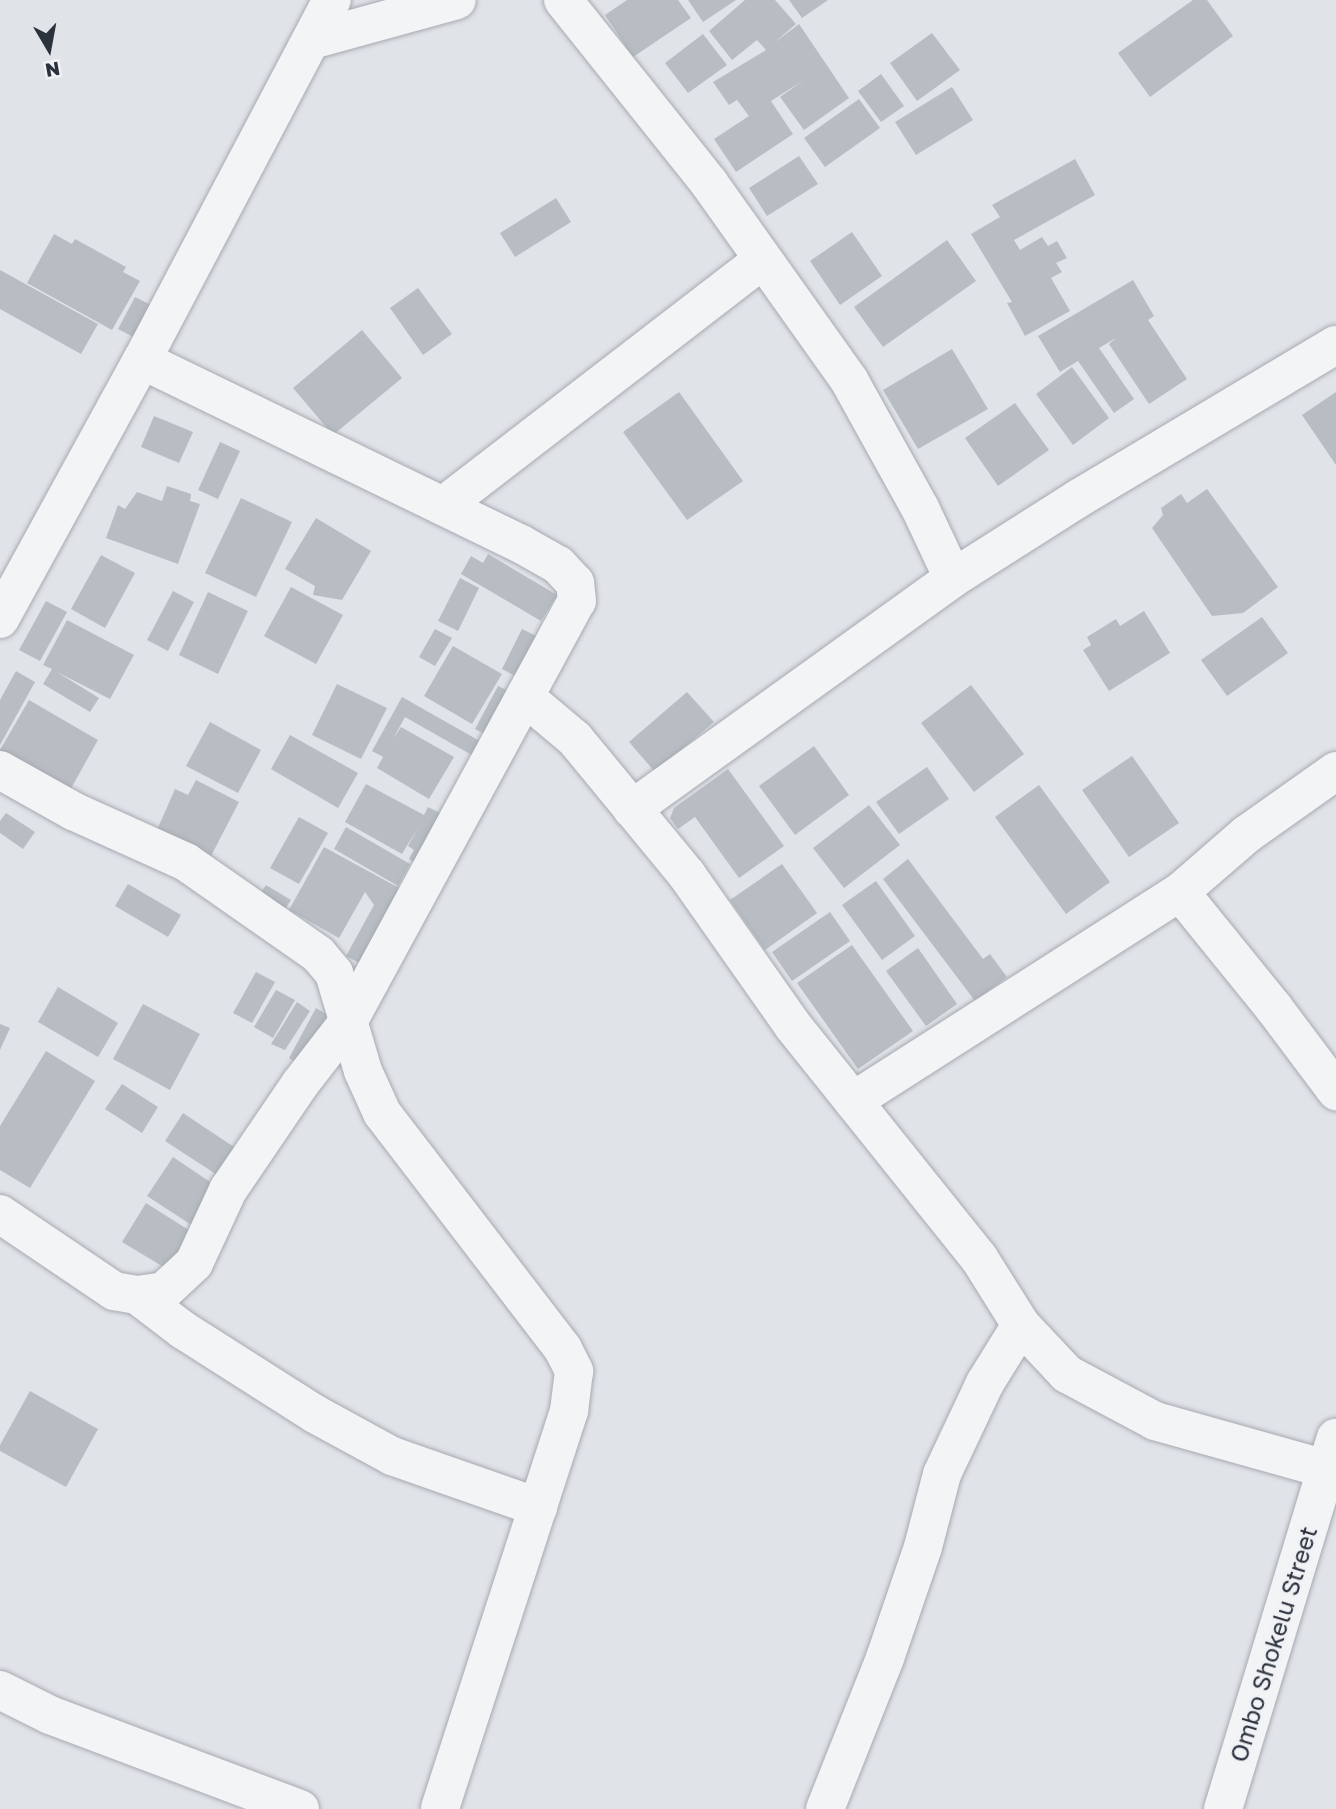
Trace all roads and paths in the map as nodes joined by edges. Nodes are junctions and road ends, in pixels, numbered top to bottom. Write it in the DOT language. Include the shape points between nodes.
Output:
graph roads {
  1 [pos="332,0"];
  2 [pos="457,0"];
  3 [pos="563,0"];
  4 [pos="312,40"];
  5 [pos="762,260"];
  6 [pos="1336,345"];
  7 [pos="142,360"];
  8 [pos="443,506"];
  9 [pos="953,578"];
  10 [pos="0,619"];
  11 [pos="525,697"];
  12 [pos="0,769"];
  13 [pos="1336,771"];
  14 [pos="632,809"];
  15 [pos="1180,892"];
  16 [pos="348,1022"];
  17 [pos="1336,1091"];
  18 [pos="853,1101"];
  19 [pos="0,1214"];
  20 [pos="137,1295"];
  21 [pos="1021,1325"];
  22 [pos="1331,1454"];
  23 [pos="538,1507"];
  24 [pos="0,1690"];
  25 [pos="300,1809"];
  26 [pos="440,1809"];
  27 [pos="825,1809"];
  28 [pos="1223,1809"];
  1 -- 4 [label="street"];
  2 -- 4 [label="street"];
  3 -- 5 [label="street" via="709,183"];
  4 -- 7 [label="street"];
  5 -- 8 [label="street"];
  5 -- 9 [label="street" via="849,380"];
  6 -- 9 [label="street"];
  7 -- 8 [label="street"];
  7 -- 10 [label="street"];
  8 -- 11 [label="street" via="558,565 575,583 577,601"];
  9 -- 14 [label="street"];
  11 -- 14 [label="street" via="576,739"];
  11 -- 16 [label="street"];
  12 -- 16 [label="street" via="73,811 186,862 318,954 334,973"];
  13 -- 15 [label="street" via="1247,834"];
  14 -- 18 [label="street"];
  15 -- 17 [label="street"];
  15 -- 18 [label="street"];
  16 -- 20 [label="street" via="228,1190 194,1263 164,1291"];
  16 -- 23 [label="street" via="382,1113 563,1349 573,1371 569,1411"];
  18 -- 21 [label="street" via="979,1258"];
  19 -- 20 [label="street" via="114,1291"];
  20 -- 23 [label="street" via="183,1330 315,1414 392,1456"];
  21 -- 22 [label="street" via="1067,1374 1155,1421"];
  21 -- 27 [label="street" via="985,1383 942,1474 885,1658"];
  22 -- 28 [label="street, Ombo Shokelu Street"];
  23 -- 26 [label="street"];
  24 -- 25 [label="street" via="50,1715"];
}
